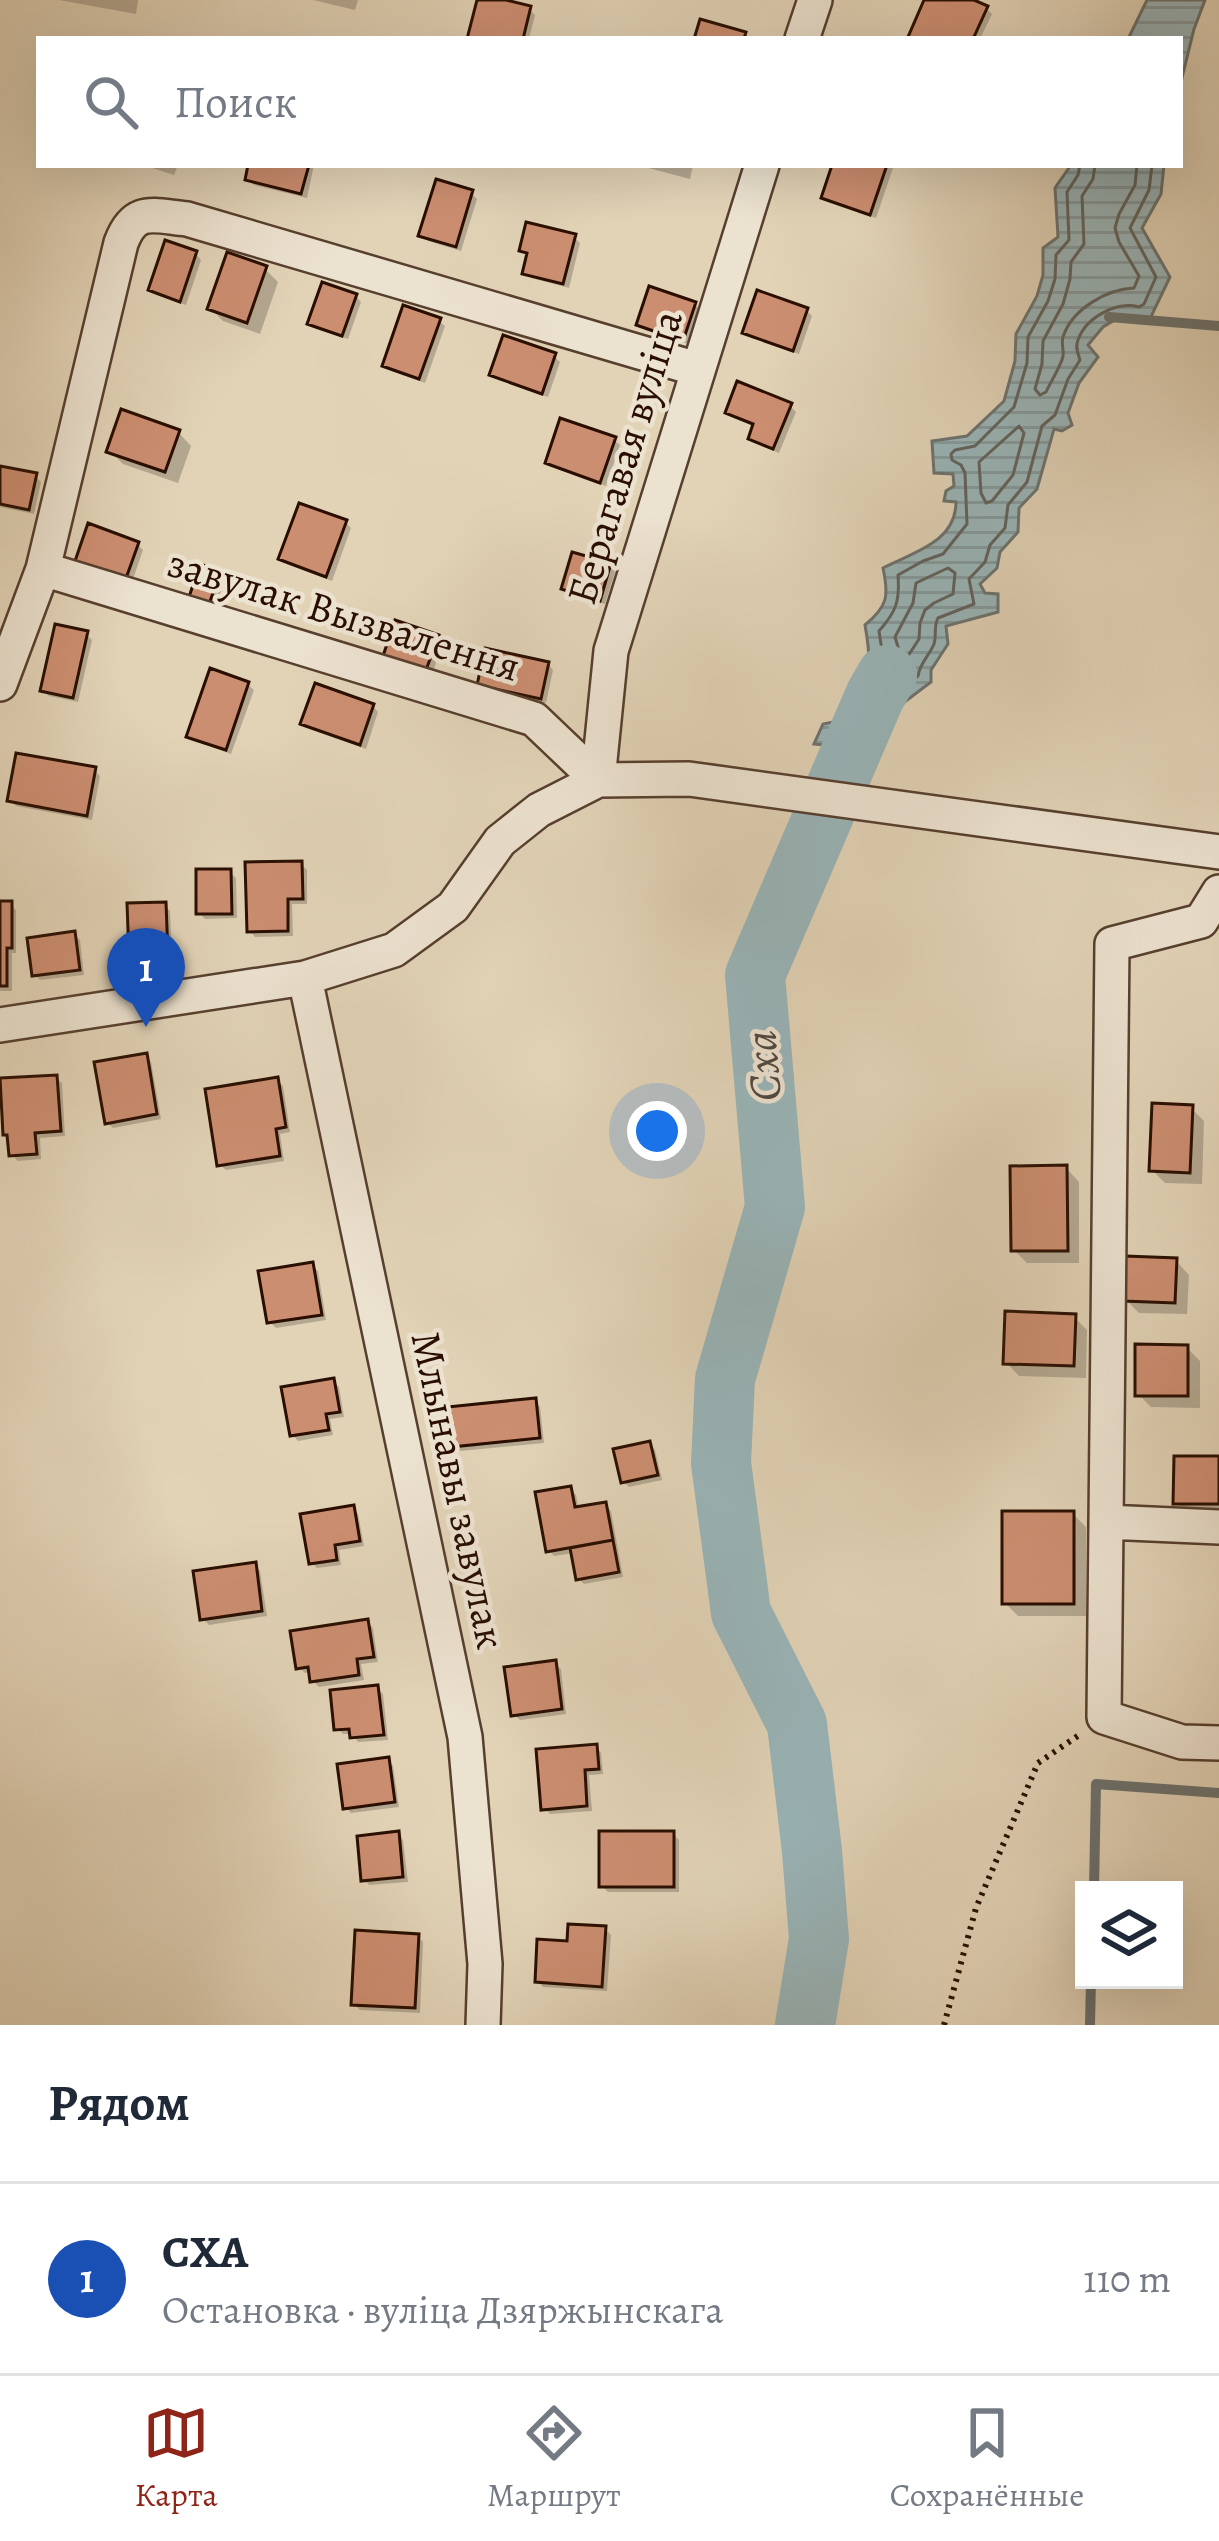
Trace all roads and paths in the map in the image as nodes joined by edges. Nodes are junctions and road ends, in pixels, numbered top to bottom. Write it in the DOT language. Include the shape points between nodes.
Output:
graph roads {
  1 [pos="814,0"];
  2 [pos="803,36"];
  3 [pos="761,168"];
  4 [pos="697,369"];
  5 [pos="43,568"];
  6 [pos="0,684"];
  7 [pos="598,780"];
  8 [pos="1219,852"];
  9 [pos="1219,892"];
  10 [pos="305,978"];
  11 [pos="0,1025"];
  12 [pos="1106,1522"];
  13 [pos="1219,1527"];
  14 [pos="1104,1717"];
  15 [pos="1219,1744"];
  16 [pos="483,2025"];
  17 [pos="944,2025"];
  1 -- 2 [label="street"];
  3 -- 4 [label="street, Берагавая вуліца"];
  4 -- 5 [label="street" via="187,219 144,215 128,225 122,243"];
  4 -- 7 [label="street, Берагавая вуліца" via="611,651"];
  5 -- 6 [label="street"];
  5 -- 7 [label="street, завулак Вызвалення" via="533,719"];
  7 -- 8 [label="street" via="689,779"];
  7 -- 10 [label="street" via="500,841 453,907 394,950"];
  9 -- 12 [label="street" via="1201,921 1112,944"];
  10 -- 11 [label="street"];
  10 -- 16 [label="street, Млынавы завулак" via="465,1737"];
  12 -- 13 [label="street"];
  12 -- 14 [label="street"];
  14 -- 15 [label="street" via="1182,1742"];
  14 -- 17 [label="path" via="1039,1763 976,1908"];
}
